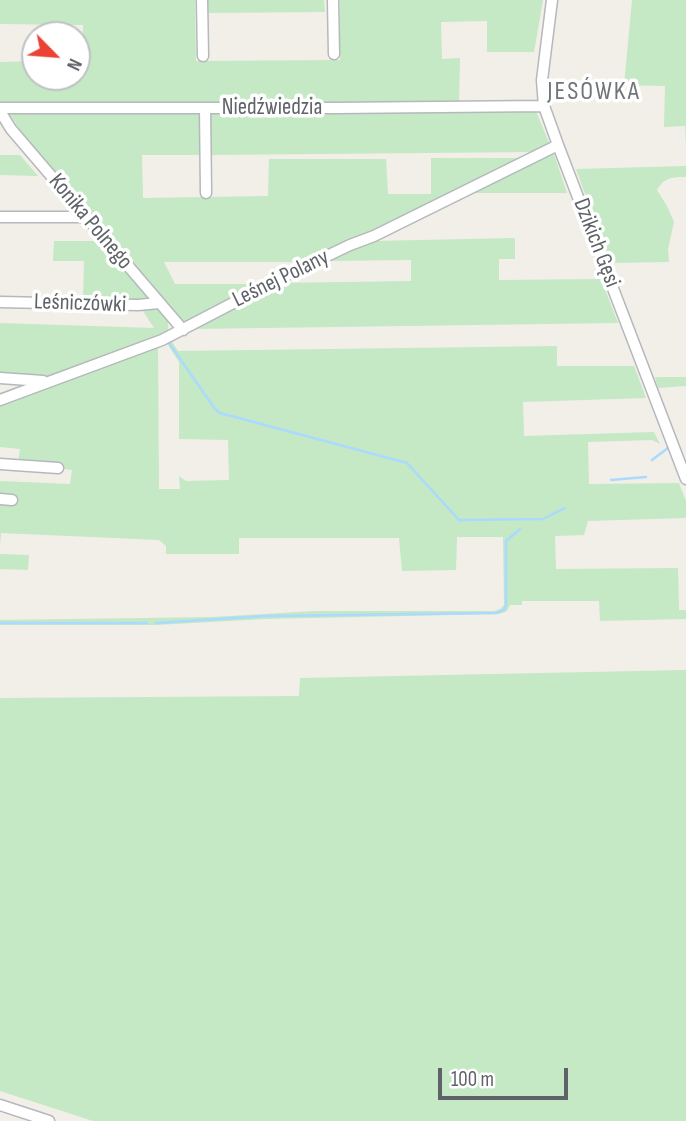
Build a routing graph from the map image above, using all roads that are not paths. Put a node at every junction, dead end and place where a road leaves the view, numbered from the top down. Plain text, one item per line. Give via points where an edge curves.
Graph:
1 (202, 0) edge
2 (333, 0) edge
3 (552, 0) edge
4 (334, 54) dead end
5 (203, 56) dead end
6 (544, 106) junction
7 (205, 108) junction
8 (0, 109) edge
9 (558, 145) junction
10 (206, 192) dead end
11 (0, 217) edge
12 (87, 217) junction
13 (0, 302) edge
14 (159, 303) junction
15 (183, 330) junction
16 (0, 378) edge
17 (47, 382) junction
18 (0, 400) edge
19 (0, 464) edge
20 (58, 468) dead end
21 (686, 479) edge
22 (0, 499) edge
23 (12, 500) dead end
24 (0, 1105) edge
25 (49, 1121) edge

1 - 5 street
2 - 4 street
3 - 6 street, Dzikich Gęsi via 542,80
6 - 7 street, Niedźwiedzia
6 - 9 street, Dzikich Gęsi
7 - 8 street, Niedźwiedzia
7 - 10 street
8 - 12 street, Konika Polnego
9 - 15 street, Leśnej Polany via 261,287
9 - 21 street, Dzikich Gęsi
11 - 12 street
12 - 14 street, Konika Polnego
13 - 14 street, Leśniczówki
14 - 15 street, Konika Polnego
15 - 17 street, Leśnej Polany
16 - 17 street
17 - 18 street, Leśnej Polany
19 - 20 street
22 - 23 street
24 - 25 street

